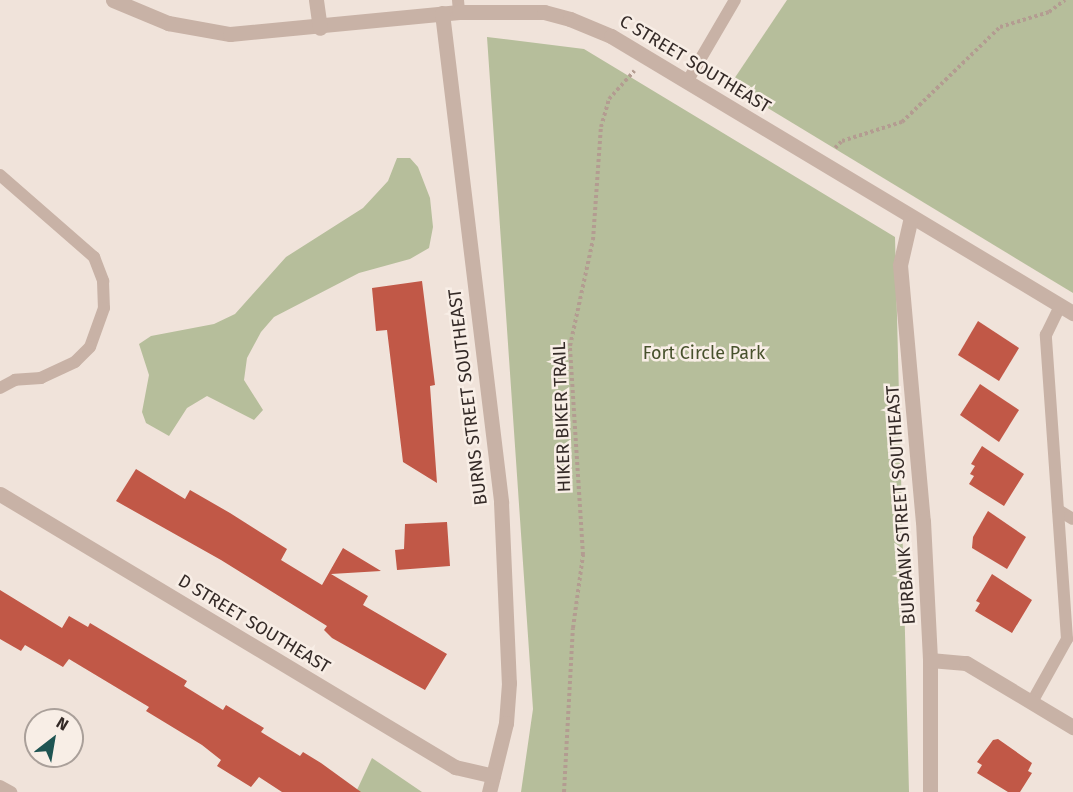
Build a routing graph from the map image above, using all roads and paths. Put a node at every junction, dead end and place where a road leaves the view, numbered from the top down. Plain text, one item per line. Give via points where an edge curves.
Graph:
1 (113, 0) edge
2 (316, 0) edge
3 (735, 0) edge
4 (1065, 0) edge
5 (458, 6) edge
6 (442, 13) junction
7 (320, 28) junction
8 (645, 56) junction
9 (687, 82) junction
10 (821, 162) junction
11 (0, 175) edge
12 (911, 216) junction
13 (1067, 310) edge
14 (0, 388) edge
15 (0, 494) edge
16 (1058, 510) junction
17 (1073, 519) edge
18 (930, 660) junction
19 (1032, 702) junction
20 (1073, 727) edge
21 (493, 776) junction
22 (0, 786) edge
23 (11, 792) edge
24 (489, 792) edge
25 (564, 792) edge
26 (930, 792) edge

1 - 7 street, C STREET SOUTHEAST via 168,24 199,31 245,34
2 - 7 street
3 - 9 lane
4 - 10 path via 1049,12 1000,27 902,122 842,141
5 - 6 street, C STREET SOUTHEAST
5 - 8 street, C STREET SOUTHEAST via 544,12 586,25
6 - 7 street, C STREET SOUTHEAST
6 - 21 street, BURNS STREET SOUTHEAST via 501,502 509,683 506,723
8 - 9 street, C STREET SOUTHEAST
8 - 25 path, HIKER BIKER TRAIL via 609,99 601,127 593,240 570,346 583,555 573,628
9 - 10 street, C STREET SOUTHEAST
10 - 12 street, C STREET SOUTHEAST
11 - 14 lane via 94,257 103,281 104,308 90,347 75,362 41,378 15,380
12 - 13 street, C STREET SOUTHEAST
12 - 18 street, BURBANK STREET SOUTHEAST via 900,265 923,521
13 - 16 lane via 1046,335
15 - 21 street, D STREET SOUTHEAST via 454,767
16 - 17 lane
16 - 19 lane via 1067,639
18 - 19 street via 966,663
18 - 26 street, BURBANK STREET SOUTHEAST
19 - 20 street
21 - 24 street, BURNS STREET SOUTHEAST
22 - 23 lane

